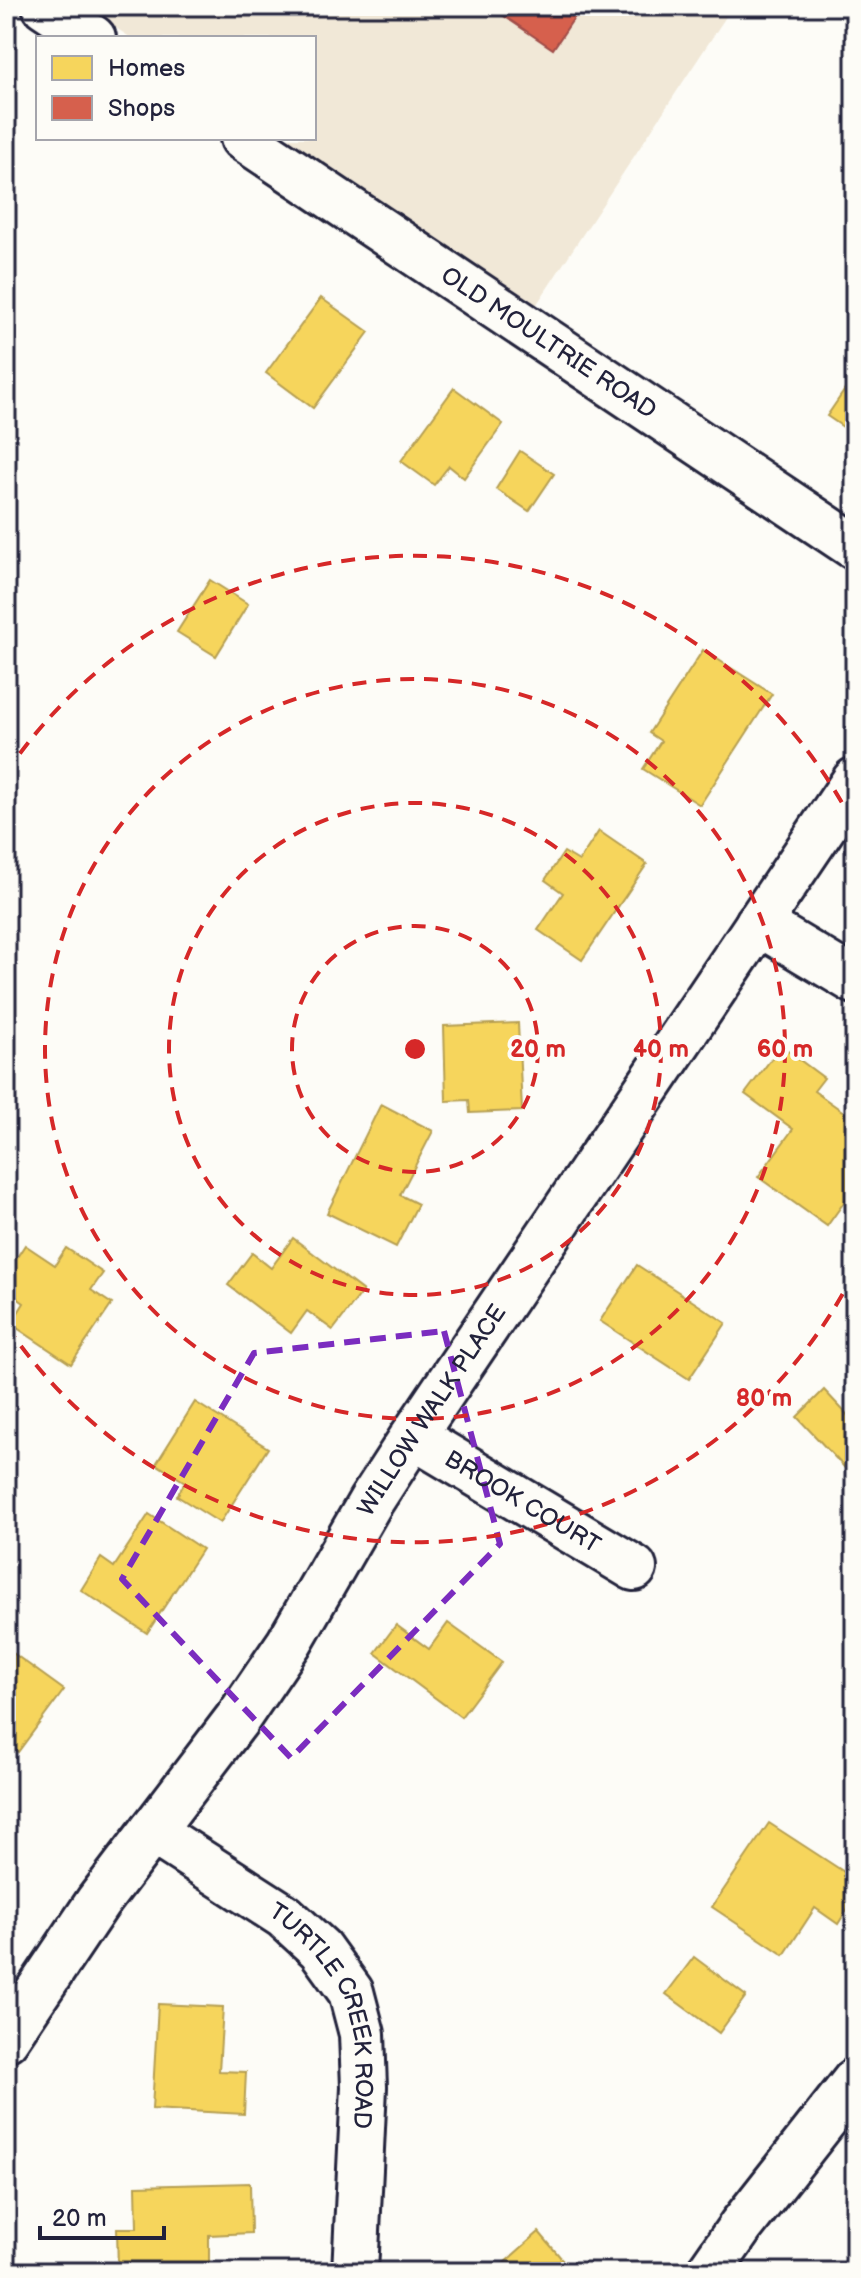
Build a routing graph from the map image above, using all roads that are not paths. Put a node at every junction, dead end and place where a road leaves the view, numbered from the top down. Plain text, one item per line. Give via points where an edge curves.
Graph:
1 (45, 6) edge
2 (90, 36) edge
3 (246, 140) edge
4 (855, 547) edge
5 (855, 780) edge
6 (758, 923) junction
7 (855, 981) edge
8 (413, 1436) junction
9 (634, 1568) dead end
10 (152, 1831) junction
11 (6, 2039) edge
12 (855, 2081) edge
13 (355, 2272) edge
14 (709, 2272) edge

1 - 2 street
3 - 4 street, OLD MOULTRIE ROAD
5 - 6 street, WILLOW WALK PLACE
6 - 7 street
6 - 8 street, WILLOW WALK PLACE
8 - 9 street, BROOK COURT
8 - 10 street, WILLOW WALK PLACE via 289,1643
10 - 11 street, WILLOW WALK PLACE
10 - 13 street, TURTLE CREEK ROAD via 284,1916 320,1949 351,1992 362,2034 364,2087
12 - 14 street

